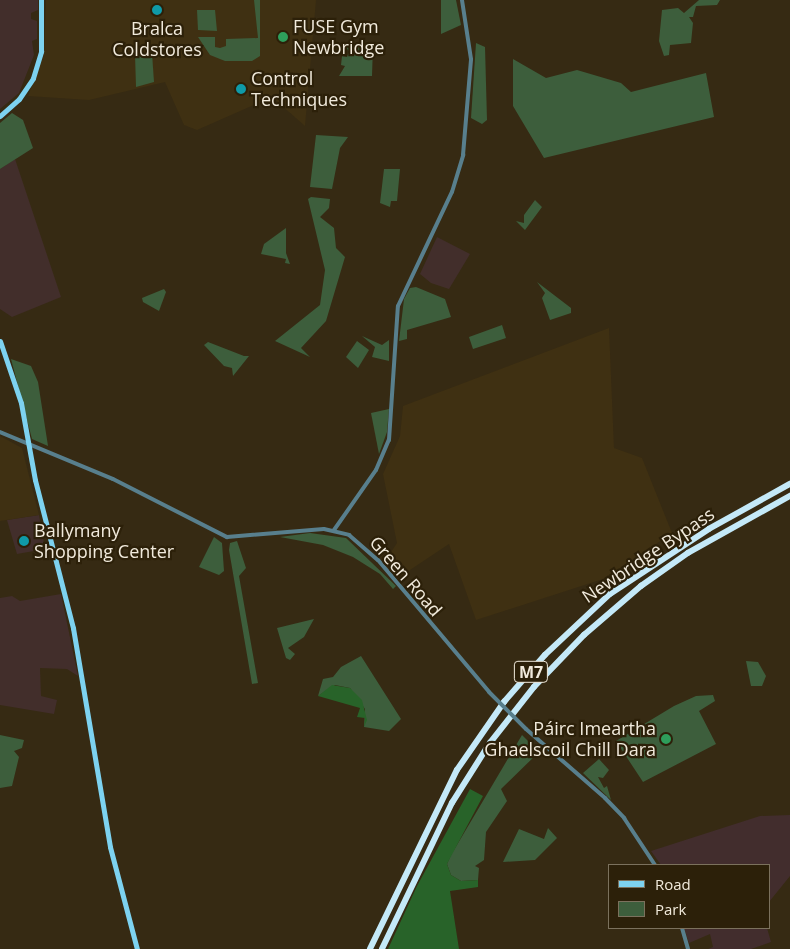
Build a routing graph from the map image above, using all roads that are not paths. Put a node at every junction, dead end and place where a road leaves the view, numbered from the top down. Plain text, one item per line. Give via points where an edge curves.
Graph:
1 (41, 0) edge
2 (462, 0) edge
3 (0, 116) edge
4 (0, 341) edge
5 (0, 432) edge
6 (28, 442) junction
7 (790, 484) edge
8 (790, 496) edge
9 (334, 530) junction
10 (654, 864) edge
11 (682, 929) edge
12 (137, 949) edge
13 (370, 949) edge
14 (382, 949) edge
15 (688, 949) edge

1 - 3 main road via 41,51 33,78 19,98
2 - 9 street via 471,59 463,155 452,192 398,306 389,440 376,470
4 - 6 main road via 21,404
5 - 6 street via 19,443
6 - 9 street via 113,479 227,537
6 - 12 main road via 73,628 110,847
7 - 13 highway, Newbridge Bypass / M7 via 709,529 610,594 545,656 504,702 457,770
8 - 14 highway, Newbridge Bypass / M7 via 688,553 641,586 584,635 540,680 490,743 452,803
9 - 10 street, Green Road, bridge via 349,535 378,560 489,692 605,798
11 - 15 street

